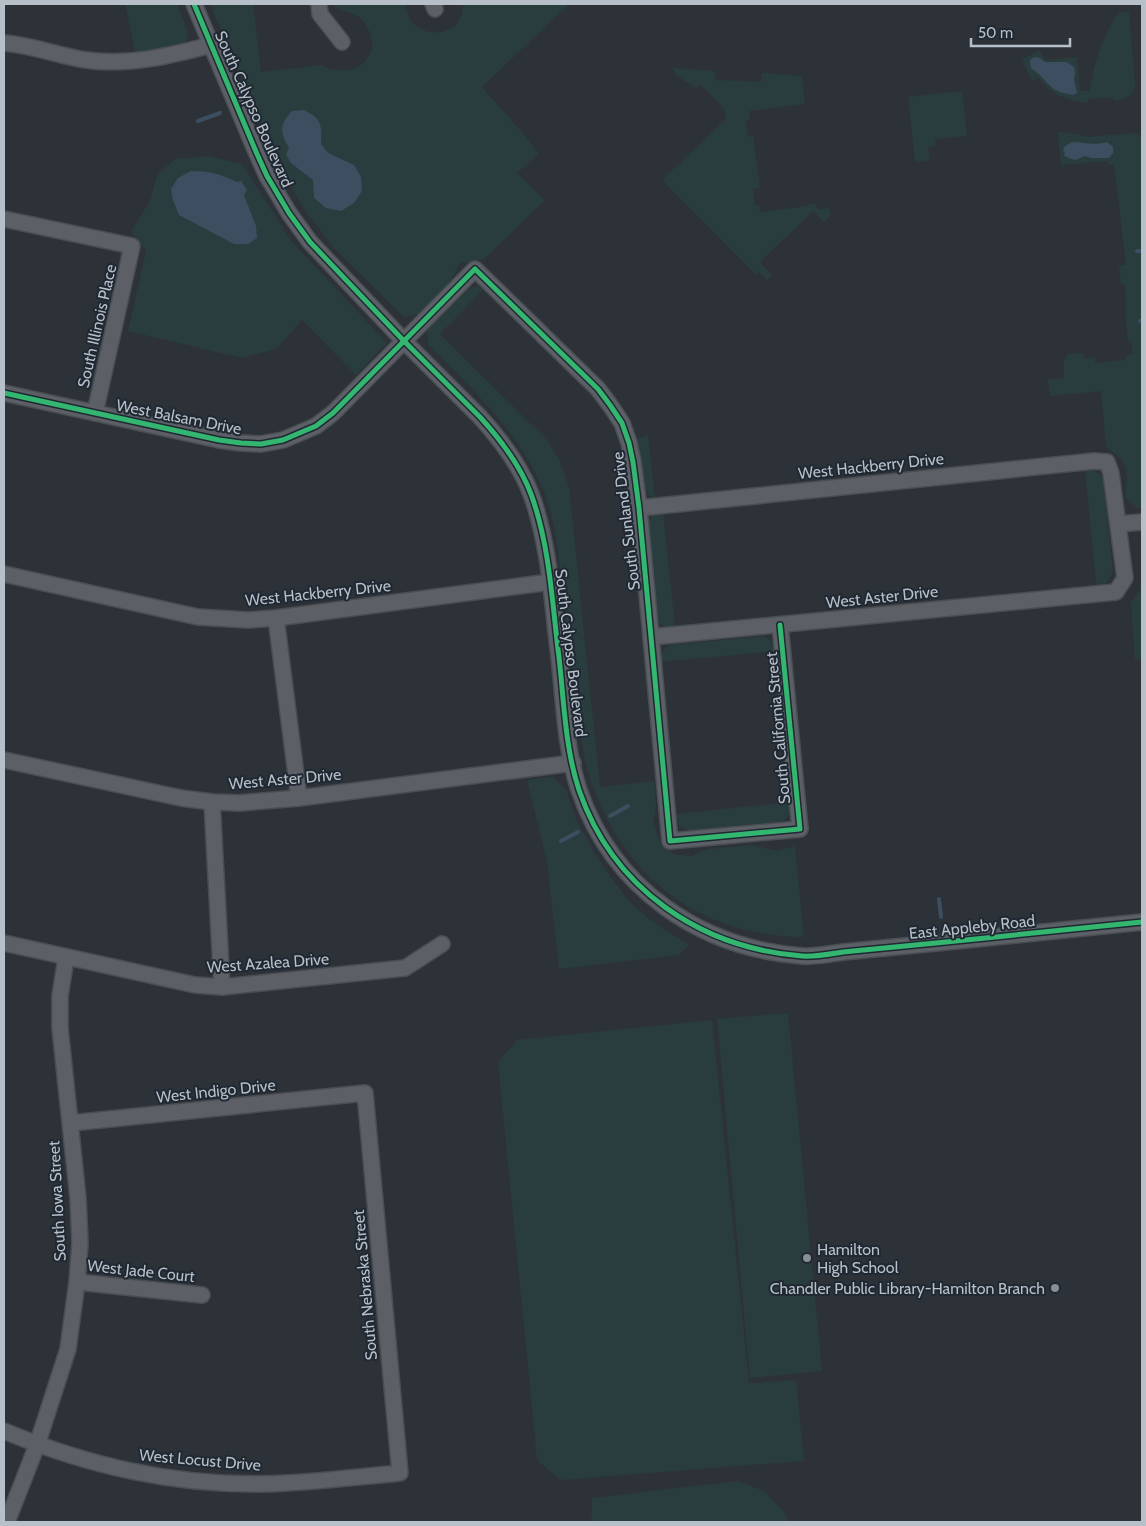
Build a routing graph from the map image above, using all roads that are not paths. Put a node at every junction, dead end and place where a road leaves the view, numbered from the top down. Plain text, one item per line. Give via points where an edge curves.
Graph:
1 (194, 4) edge
2 (319, 4) edge
3 (342, 42) dead end
4 (4, 43) edge
5 (210, 44) junction
6 (4, 219) edge
7 (404, 341) junction
8 (4, 394) edge
9 (95, 413) junction
10 (638, 508) junction
11 (1142, 522) edge
12 (1119, 524) junction
13 (4, 574) edge
14 (550, 582) junction
15 (276, 618) junction
16 (780, 625) junction
17 (651, 637) junction
18 (4, 760) edge
19 (572, 763) junction
20 (299, 798) junction
21 (212, 802) junction
22 (670, 841) joint
23 (1142, 922) edge
24 (4, 943) edge
25 (442, 944) dead end
26 (805, 956) joint
27 (66, 958) junction
28 (222, 987) junction
29 (365, 1093) joint
30 (70, 1123) junction
31 (77, 1282) junction
32 (202, 1295) dead end
33 (4, 1431) edge
34 (37, 1445) junction
35 (400, 1473) joint
36 (7, 1522) edge

1 - 5 street, South Calypso Boulevard
2 - 3 street via 320,14
4 - 5 street via 110,62 147,60
5 - 7 street, South Calypso Boulevard via 267,176 298,228
6 - 9 street, South Illinois Place via 132,246
7 - 9 street, West Balsam Drive via 333,413 316,426 283,440 261,444 219,440
7 - 10 street, South Sunland Drive via 475,269 598,389 610,405 622,423 629,443
7 - 14 street, South Calypso Boulevard via 480,416 503,444 530,493 544,541
8 - 9 street, West Balsam Drive
10 - 12 street, West Hackberry Drive via 1094,461 1107,462
10 - 17 street, South Sunland Drive
11 - 12 street
12 - 16 street, West Aster Drive via 1125,578 1116,592
13 - 15 street, West Hackberry Drive via 198,617
14 - 15 street, West Hackberry Drive
14 - 19 street, South Calypso Boulevard
15 - 20 street
16 - 17 street, West Aster Drive
16 - 22 street, South California Street via 800,830
17 - 22 street, South Sunland Drive
18 - 21 street, West Aster Drive
19 - 20 street, West Aster Drive
19 - 26 street, South Calypso Boulevard via 588,812 605,843 632,879 666,909 722,939
20 - 21 street, West Aster Drive
21 - 28 street
23 - 26 street, East Appleby Road
24 - 27 street, West Azalea Drive
25 - 28 street, West Azalea Drive via 405,968
27 - 28 street, West Azalea Drive via 195,985
27 - 30 street, South Iowa Street via 60,1028
29 - 30 street, West Indigo Drive
29 - 35 street, South Nebraska Street
30 - 31 street, South Iowa Street via 80,1243
31 - 32 street, West Jade Court
31 - 34 street, South Iowa Street via 68,1349
33 - 34 street, West Locust Drive
34 - 35 street, West Locust Drive via 122,1470 190,1480 264,1484
34 - 36 street, South Iowa Street

